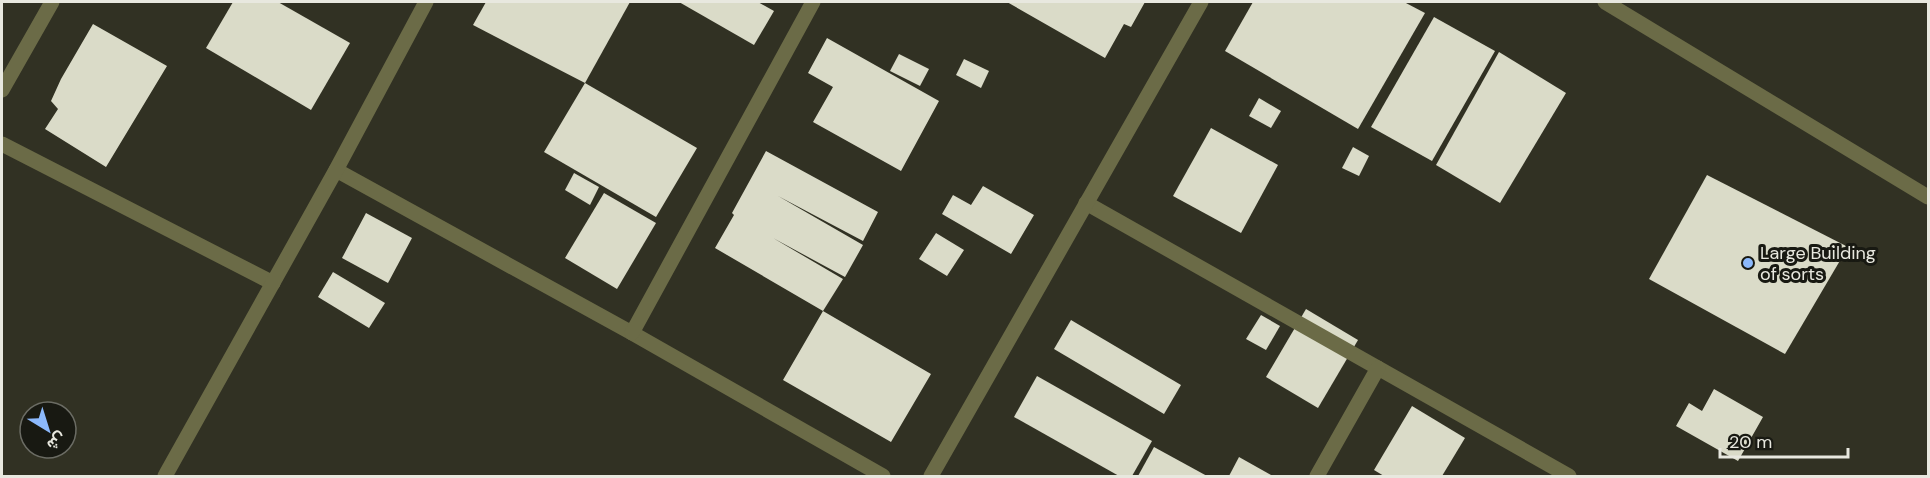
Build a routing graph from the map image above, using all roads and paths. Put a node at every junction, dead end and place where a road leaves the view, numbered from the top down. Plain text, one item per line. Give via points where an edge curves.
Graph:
1 (51, 2) edge
2 (426, 2) edge
3 (813, 2) edge
4 (1201, 2) edge
5 (1605, 2) edge
6 (2, 90) edge
7 (2, 144) edge
8 (336, 170) junction
9 (1929, 197) edge
10 (1086, 203) junction
11 (273, 283) junction
12 (632, 333) junction
13 (1377, 368) junction
14 (166, 476) edge
15 (883, 477) edge
16 (931, 477) edge
17 (1317, 477) edge
18 (1569, 477) edge

1 - 6 street
2 - 8 street
3 - 12 street
4 - 10 street
5 - 9 street
7 - 11 street
8 - 11 street
8 - 12 street
10 - 13 street
10 - 16 street
11 - 14 street
12 - 15 street
13 - 17 street
13 - 18 street

